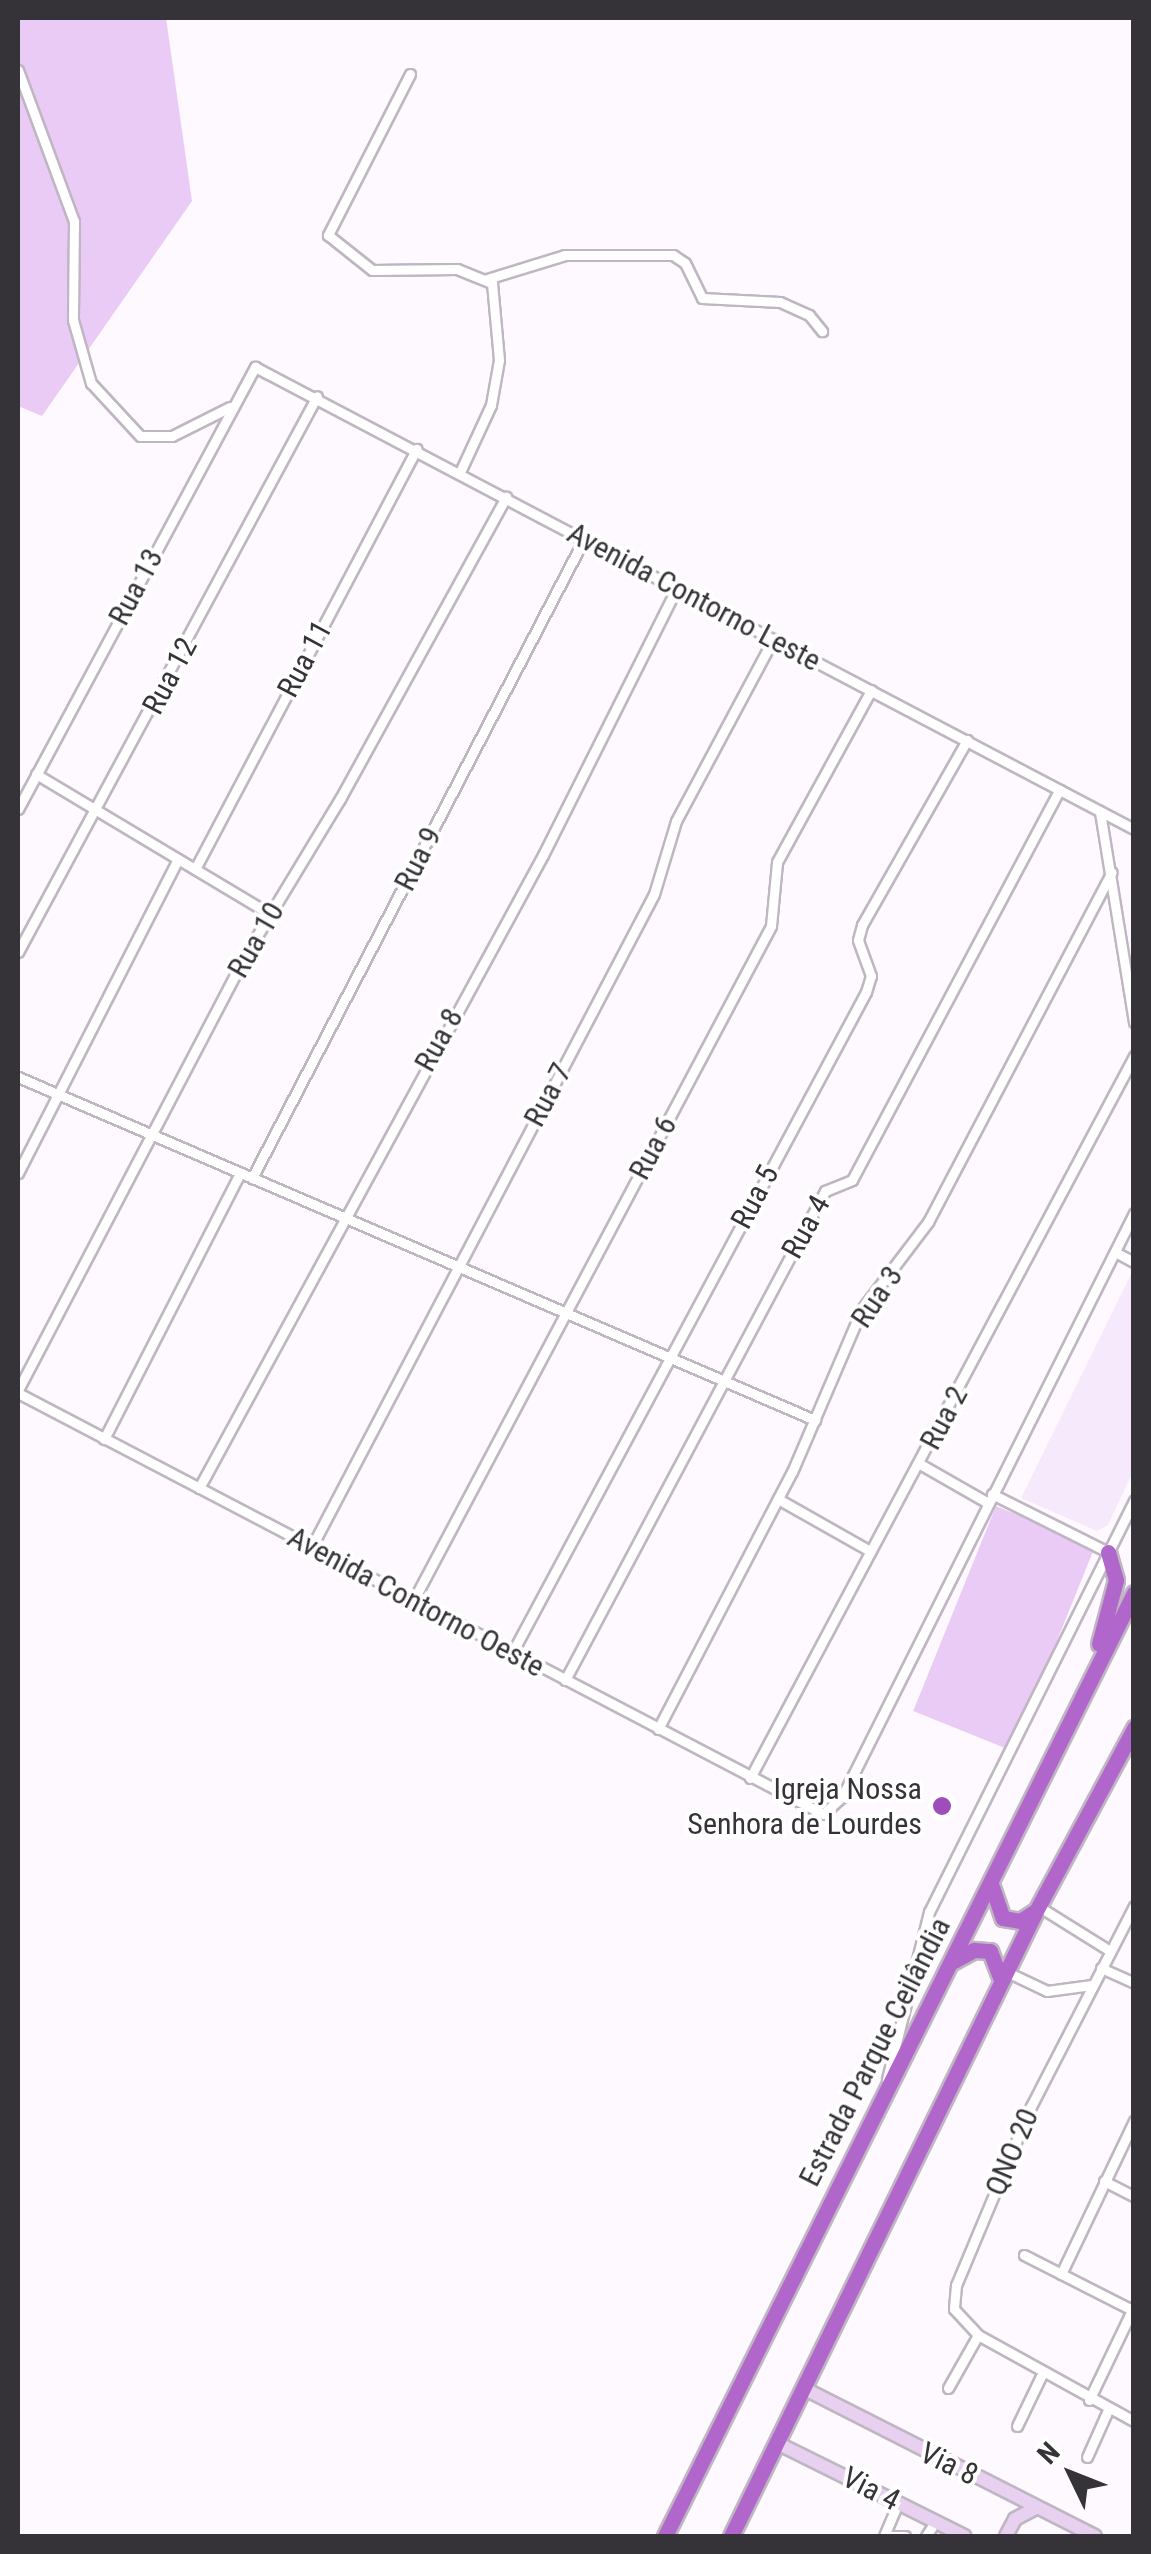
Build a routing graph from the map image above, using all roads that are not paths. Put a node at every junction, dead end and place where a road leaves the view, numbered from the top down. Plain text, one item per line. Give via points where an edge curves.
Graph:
1 (18, 70) edge
2 (410, 74) dead end
3 (487, 279) junction
4 (822, 331) dead end
5 (255, 366) joint
6 (317, 396) junction
7 (230, 408) junction
8 (416, 449) junction
9 (460, 472) junction
10 (506, 498) junction
11 (584, 539) junction
12 (676, 589) junction
13 (773, 639) junction
14 (871, 690) junction
15 (967, 740) junction
16 (36, 774) junction
17 (1059, 790) junction
18 (95, 807) junction
19 (18, 810) edge
20 (1100, 812) junction
21 (1134, 829) edge
22 (178, 859) junction
23 (195, 868) junction
24 (1112, 872) junction
25 (268, 913) junction
26 (18, 952) edge
27 (1134, 1022) edge
28 (1134, 1056) edge
29 (18, 1077) edge
30 (58, 1094) junction
31 (152, 1135) junction
32 (18, 1173) edge
33 (240, 1173) junction
34 (252, 1178) junction
35 (1134, 1213) edge
36 (342, 1217) junction
37 (1115, 1252) junction
38 (1134, 1262) edge
39 (457, 1268) junction
40 (564, 1314) junction
41 (669, 1357) junction
42 (724, 1380) junction
43 (18, 1391) edge
44 (815, 1420) junction
45 (104, 1438) junction
46 (920, 1464) junction
47 (198, 1488) junction
48 (990, 1498) junction
49 (778, 1499) junction
50 (1134, 1500) edge
51 (310, 1548) junction
52 (870, 1550) junction
53 (1108, 1552) junction
54 (1134, 1593) edge
55 (413, 1601) junction
56 (512, 1653) junction
57 (565, 1680) junction
58 (1086, 1688) junction
59 (1134, 1728) edge
60 (658, 1729) junction
61 (750, 1778) junction
62 (991, 1884) junction
63 (1134, 1906) edge
64 (1037, 1908) junction
65 (1110, 1951) junction
66 (954, 1961) junction
67 (1101, 1968) junction
68 (1004, 1978) junction
69 (1134, 1983) edge
70 (1092, 1985) junction
71 (885, 2089) junction
72 (1134, 2121) edge
73 (1104, 2181) junction
74 (1134, 2196) edge
75 (1024, 2255) dead end
76 (1061, 2274) junction
77 (1133, 2309) edge
78 (978, 2335) junction
79 (1042, 2374) junction
80 (948, 2388) dead end
81 (805, 2389) junction
82 (1090, 2400) junction
83 (1108, 2410) junction
84 (1134, 2422) edge
85 (1017, 2426) dead end
86 (779, 2444) junction
87 (1086, 2457) dead end
88 (898, 2503) junction
89 (1036, 2508) junction
90 (935, 2522) junction
91 (665, 2536) edge
92 (731, 2536) edge
93 (887, 2536) edge
94 (905, 2536) edge
95 (926, 2536) edge
96 (964, 2536) edge
97 (1006, 2536) edge
98 (1095, 2536) edge

1 - 7 street via 74,222 73,320 91,383 140,436 172,436
2 - 3 street via 328,235 372,270 457,269
3 - 4 street via 565,255 673,255 685,263 702,298 780,302 809,315
3 - 9 street via 498,297 499,360 491,405
5 - 6 street, Avenida Contorno Leste
5 - 7 street, Rua 13
6 - 8 street, Avenida Contorno Leste
6 - 18 street, Rua 12
7 - 16 street, Rua 13
8 - 9 street, Avenida Contorno Leste
8 - 23 street, Rua 11
9 - 10 street, Avenida Contorno Leste
10 - 11 street, Avenida Contorno Leste
10 - 25 street, Rua 10 via 340,799
11 - 12 street, Avenida Contorno Leste
11 - 34 street, Rua 9
12 - 13 street, Avenida Contorno Leste
12 - 36 street, Rua 8 via 543,855
13 - 14 street, Avenida Contorno Leste
13 - 39 street, Rua 7 via 676,821 654,894
14 - 15 street, Avenida Contorno Leste
14 - 40 street, Rua 6 via 777,862 770,926
15 - 17 street, Avenida Contorno Leste
15 - 41 street, Rua 5 via 862,925 858,940 871,976 866,992
16 - 18 street
16 - 19 street, Rua 13
17 - 20 street, Avenida Contorno Leste
17 - 42 street, Rua 4 via 852,1180 824,1192
18 - 22 street
18 - 26 street, Rua 12
20 - 21 street, Avenida Contorno Leste
20 - 24 street
22 - 23 street
22 - 30 street
23 - 25 street
24 - 27 street
24 - 44 street, Rua 3 via 928,1222 862,1309
25 - 31 street, Rua 10
28 - 46 street, Rua 2
29 - 30 street
30 - 31 street
30 - 32 street
31 - 33 street
31 - 43 street, Rua 10
33 - 34 street
33 - 45 street
34 - 36 street
35 - 37 street
36 - 39 street
36 - 47 street, Rua 8
37 - 38 street
37 - 48 street
39 - 40 street
39 - 51 street, Rua 7
40 - 41 street
40 - 55 street, Rua 6
41 - 42 street
41 - 56 street, Rua 5
42 - 44 street
42 - 57 street, Rua 4
43 - 45 street, Avenida Contorno Oeste
44 - 49 street, Rua 3
45 - 47 street, Avenida Contorno Oeste
46 - 48 street
46 - 52 street, Rua 2
47 - 51 street, Avenida Contorno Oeste
48 - 53 street
48 - 61 street, Avenida Contorno Oeste via 831,1810 814,1812
49 - 52 street
49 - 60 street, Rua 3
50 - 53 street
51 - 55 street, Avenida Contorno Oeste
52 - 61 street, Rua 2
53 - 58 highway via 1116,1580
53 - 71 street via 928,1912
54 - 58 highway, Estrada Parque Ceilândia
55 - 56 street, Avenida Contorno Oeste
56 - 57 street, Avenida Contorno Oeste
57 - 60 street, Avenida Contorno Oeste
58 - 62 highway, Estrada Parque Ceilândia
59 - 64 highway
60 - 61 street, Avenida Contorno Oeste
62 - 64 highway via 1003,1918 1020,1920
62 - 66 highway, Estrada Parque Ceilândia
63 - 65 street, QNO 20
64 - 65 street
64 - 68 highway
65 - 67 street, QNO 20
66 - 68 highway via 974,1950 990,1951
66 - 71 highway, Estrada Parque Ceilândia
67 - 69 street
67 - 70 street, QNO 20
68 - 70 street via 1047,1991
68 - 81 highway
70 - 78 street, QNO 20 via 1031,2106 956,2285 954,2310
71 - 91 highway, Estrada Parque Ceilândia
72 - 73 street
73 - 74 street
73 - 76 street
75 - 76 street
76 - 77 street
77 - 82 street
78 - 79 street, QNO 20
78 - 80 street
79 - 82 street, QNO 20
79 - 85 street
81 - 86 highway
81 - 89 main road, Via 8
82 - 83 street, QNO 20
83 - 84 street, QNO 20
83 - 87 street
86 - 88 main road, Via 4
86 - 92 highway
88 - 90 main road, Via 4
88 - 93 street
89 - 97 main road via 1015,2519
89 - 98 main road, Via 8
90 - 95 street
90 - 96 main road, Via 4
93 - 94 street

